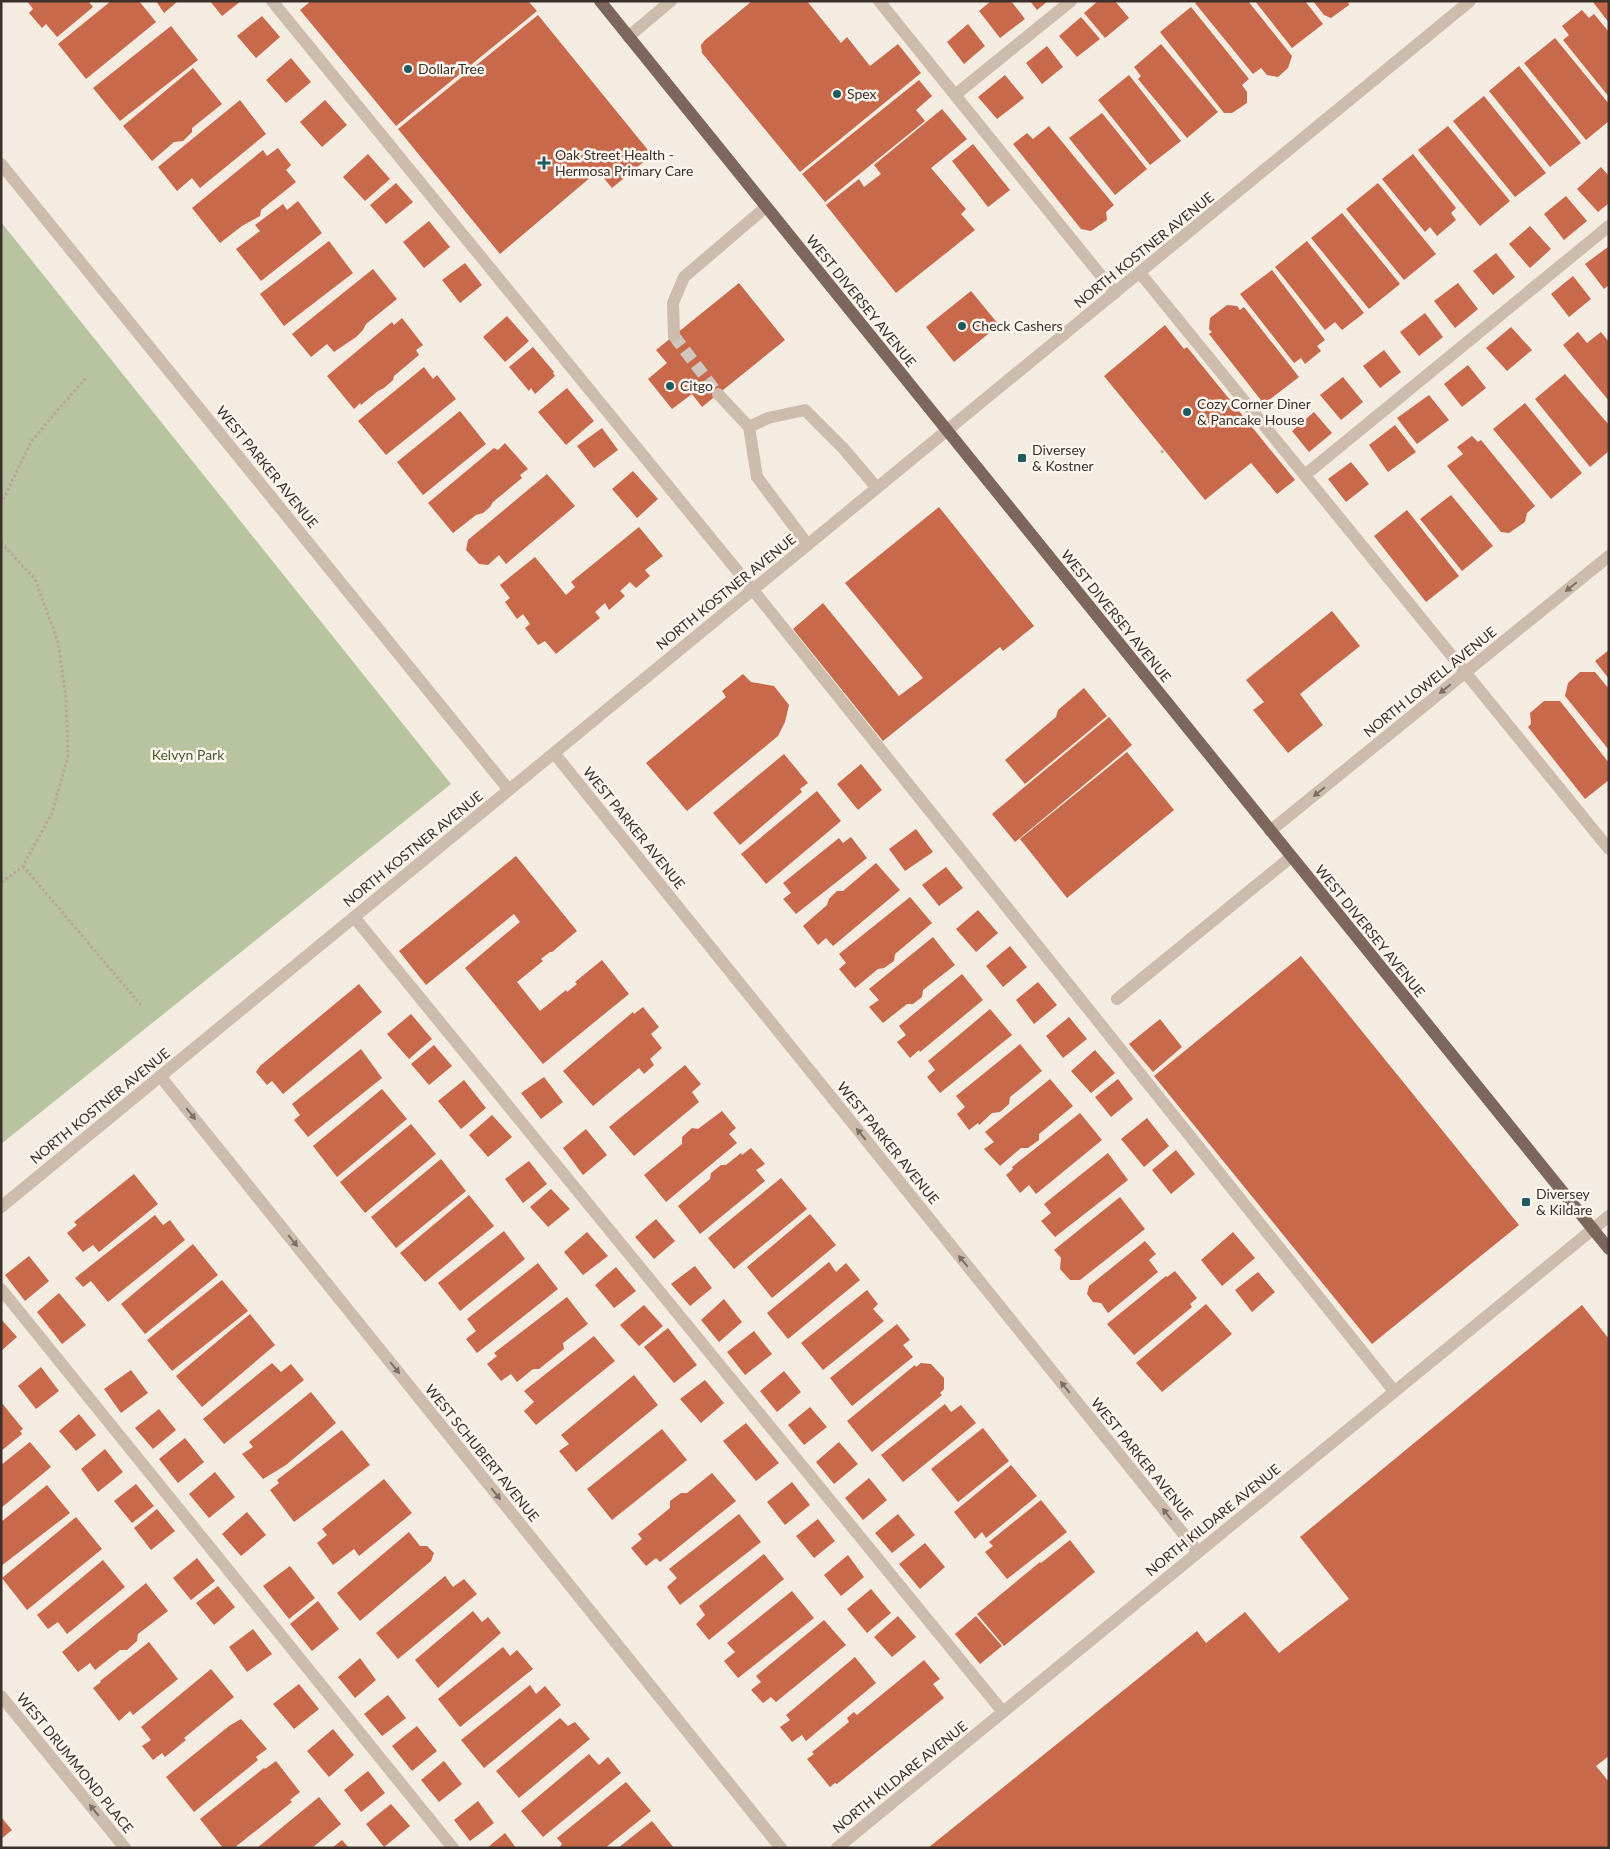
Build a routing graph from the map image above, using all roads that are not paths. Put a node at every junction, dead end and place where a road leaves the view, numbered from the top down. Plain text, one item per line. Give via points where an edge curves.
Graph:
1 (272, 1) edge
2 (600, 1) edge
3 (671, 1) edge
4 (879, 1) edge
5 (1071, 1) edge
6 (1470, 1) edge
7 (628, 37) junction
8 (955, 95) junction
9 (1, 164) edge
10 (766, 207) junction
11 (1609, 226) edge
12 (1140, 273) junction
13 (1115, 293) junction
14 (674, 336) tunnel mouth
15 (718, 394) tunnel mouth
16 (749, 427) junction
17 (946, 431) junction
18 (1305, 475) junction
19 (877, 488) junction
20 (808, 545) junction
21 (1609, 556) edge
22 (753, 590) junction
23 (1466, 673) junction
24 (554, 753) junction
25 (510, 790) junction
26 (1270, 831) junction
27 (1609, 849) edge
28 (1292, 857) junction
29 (354, 917) junction
30 (1117, 999) dead end
31 (160, 1076) junction
32 (1, 1207) edge
33 (1609, 1216) edge
34 (1593, 1229) junction
35 (1609, 1249) edge
36 (1, 1289) edge
37 (1394, 1391) junction
38 (1198, 1552) junction
39 (1, 1696) edge
40 (1003, 1712) junction
41 (125, 1848) edge
42 (453, 1848) edge
43 (781, 1848) edge
44 (837, 1848) edge

1 - 22 street
2 - 7 main road, WEST DIVERSEY AVENUE
3 - 7 street
4 - 8 street
5 - 8 street
6 - 12 street, NORTH KOSTNER AVENUE
7 - 10 main road, WEST DIVERSEY AVENUE
8 - 13 street
9 - 25 street, WEST PARKER AVENUE
10 - 14 street via 684,277 673,303
10 - 17 main road, WEST DIVERSEY AVENUE
11 - 18 street
12 - 13 street, NORTH KOSTNER AVENUE
12 - 18 street
13 - 17 street, NORTH KOSTNER AVENUE
15 - 16 street
16 - 19 street via 768,418 805,410
16 - 20 street via 757,477
17 - 19 street, NORTH KOSTNER AVENUE
17 - 26 main road, WEST DIVERSEY AVENUE
18 - 23 street
19 - 20 street, NORTH KOSTNER AVENUE
20 - 22 street, NORTH KOSTNER AVENUE
21 -> 23 street, NORTH LOWELL AVENUE
22 - 24 street, NORTH KOSTNER AVENUE
22 - 37 street
23 -> 26 street, NORTH LOWELL AVENUE
23 - 27 street
24 - 25 street, NORTH KOSTNER AVENUE
38 -> 24 street, WEST PARKER AVENUE
25 - 29 street, NORTH KOSTNER AVENUE
26 - 28 main road, WEST DIVERSEY AVENUE
28 - 30 street
28 - 34 main road, WEST DIVERSEY AVENUE
29 - 31 street, NORTH KOSTNER AVENUE
29 - 40 street
31 - 32 street, NORTH KOSTNER AVENUE
31 -> 43 street, WEST SCHUBERT AVENUE
33 - 34 street, NORTH KILDARE AVENUE
34 - 35 main road, WEST DIVERSEY AVENUE
34 - 37 street, NORTH KILDARE AVENUE
36 - 42 street
37 - 38 street, NORTH KILDARE AVENUE
38 - 40 street, NORTH KILDARE AVENUE
41 -> 39 street, WEST DRUMMOND PLACE
40 - 44 street, NORTH KILDARE AVENUE

